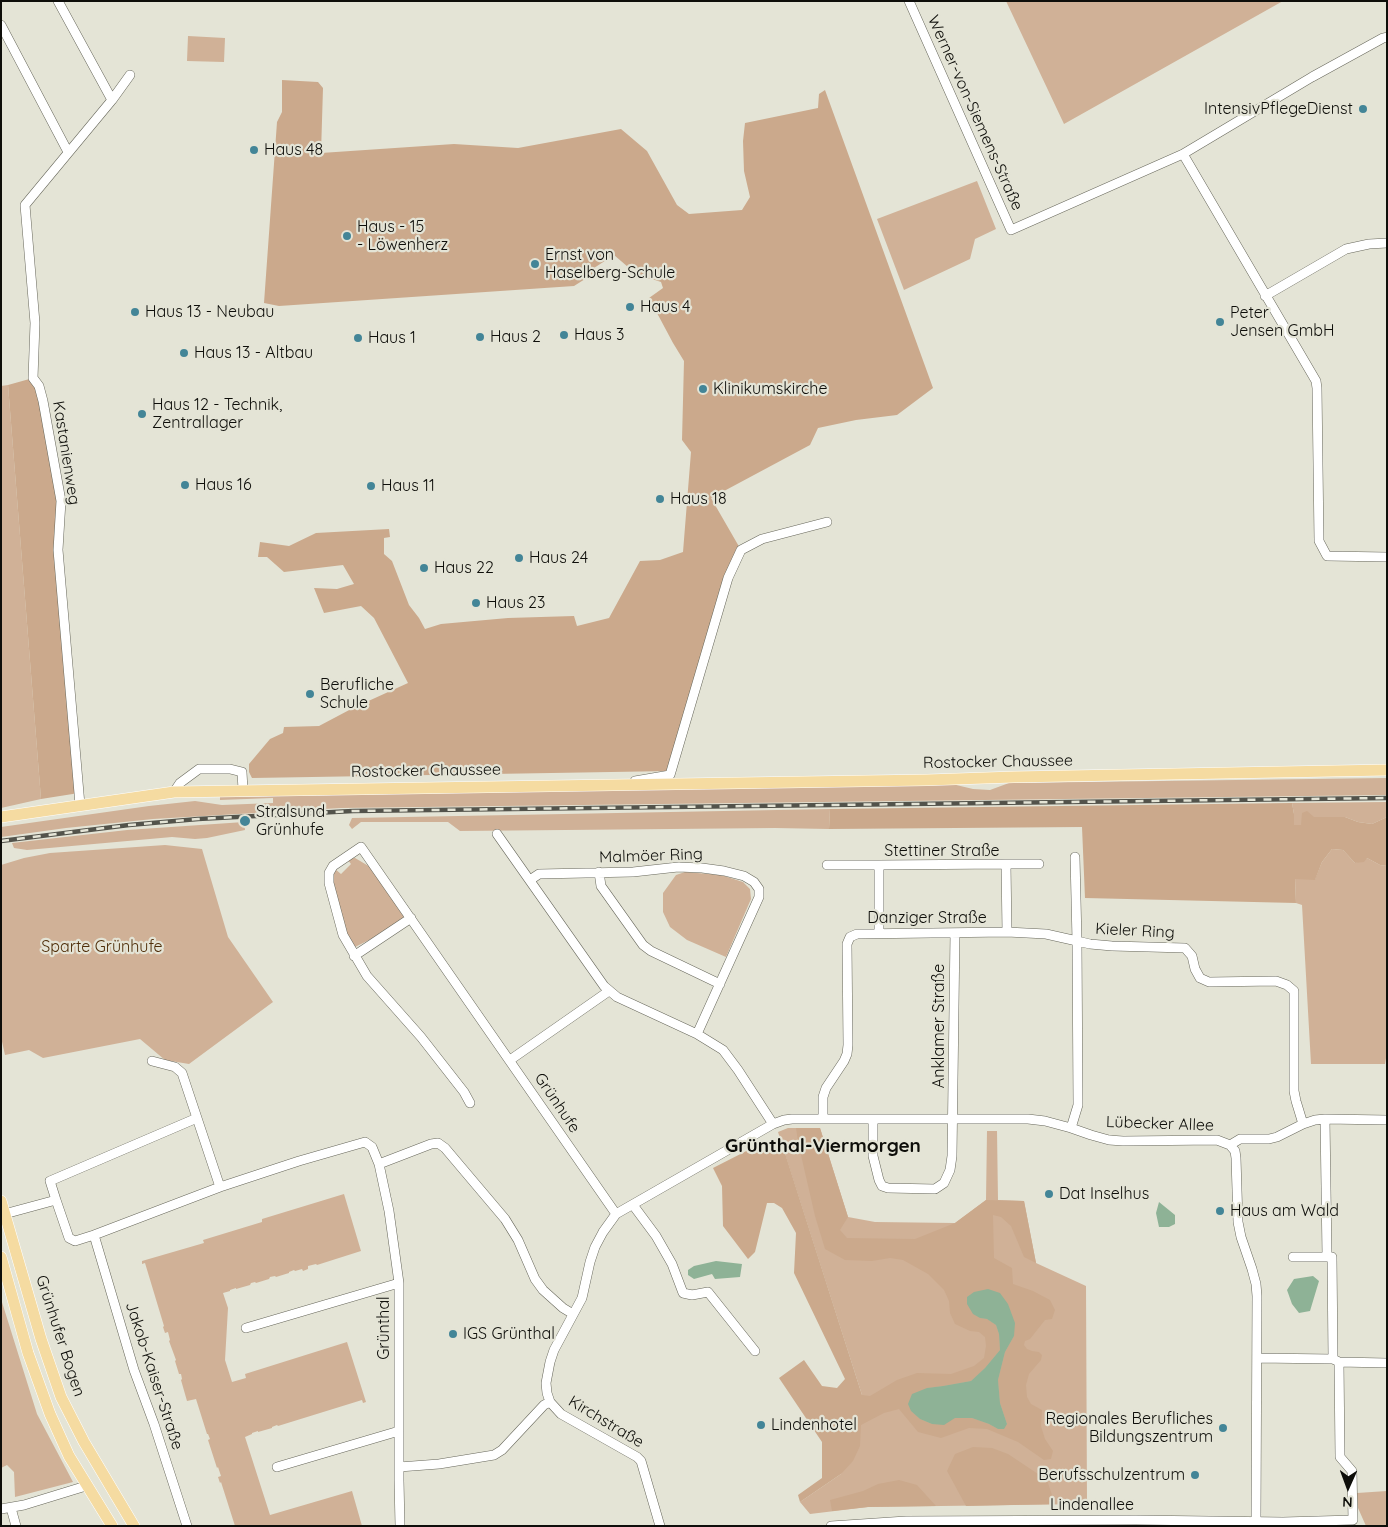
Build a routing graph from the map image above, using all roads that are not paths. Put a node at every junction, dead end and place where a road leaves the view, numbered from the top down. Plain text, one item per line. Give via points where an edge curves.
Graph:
1 (58, 1) edge
2 (909, 1) edge
3 (1, 25) edge
4 (1387, 37) edge
5 (130, 75) dead end
6 (112, 100) junction
7 (68, 152) junction
8 (1183, 154) junction
9 (1387, 243) edge
10 (1265, 296) junction
11 (827, 522) dead end
12 (1387, 557) edge
13 (1387, 770) edge
14 (610, 785) junction
15 (243, 790) junction
16 (174, 792) junction
17 (80, 805) junction
18 (1, 817) edge
19 (497, 834) dead end
20 (1075, 857) dead end
21 (1006, 864) junction
22 (1039, 864) dead end
23 (827, 865) dead end
24 (879, 865) junction
25 (599, 872) junction
26 (530, 880) junction
27 (410, 918) junction
28 (1008, 932) junction
29 (879, 933) junction
30 (954, 933) junction
31 (1077, 942) junction
32 (354, 956) junction
33 (720, 984) junction
34 (609, 991) junction
35 (697, 1034) junction
36 (510, 1060) junction
37 (152, 1062) dead end
38 (470, 1103) dead end
39 (197, 1118) junction
40 (953, 1118) junction
41 (822, 1119) junction
42 (873, 1119) junction
43 (1325, 1119) junction
44 (1387, 1120) edge
45 (773, 1124) junction
46 (1303, 1124) junction
47 (1072, 1128) junction
48 (1230, 1145) junction
49 (379, 1164) junction
50 (220, 1187) junction
51 (56, 1200) junction
52 (1, 1201) edge
53 (633, 1205) junction
54 (3, 1214) edge
55 (616, 1214) junction
56 (94, 1235) junction
57 (1327, 1256) junction
58 (1, 1257) edge
59 (1293, 1257) dead end
60 (399, 1284) junction
61 (573, 1314) junction
62 (246, 1328) dead end
63 (755, 1351) dead end
64 (1257, 1358) junction
65 (1336, 1361) junction
66 (1387, 1363) edge
67 (550, 1402) junction
68 (399, 1431) junction
69 (399, 1466) junction
70 (277, 1468) dead end
71 (86, 1486) junction
72 (6, 1508) edge
73 (1256, 1520) junction
74 (1287, 1524) edge
75 (16, 1526) edge
76 (112, 1526) edge
77 (134, 1526) edge
78 (187, 1526) edge
79 (400, 1526) edge
80 (660, 1526) edge
81 (831, 1526) edge

1 - 6 street
2 - 8 street, Werner-von-Siemens-Straße via 1011,230
3 - 7 street
4 - 8 street, Werner-von-Siemens-Straße via 1312,77
5 - 6 street, Kastanienweg
6 - 7 street, Kastanienweg
7 - 17 street, Kastanienweg via 25,205 35,323 33,378 43,401 61,501 58,550
8 - 10 street
9 - 10 street via 1346,249
10 - 12 street via 1316,381 1318,541 1327,556
11 - 14 street, Rostocker Chaussee via 762,539 741,550 728,578 670,775
13 - 14 main road, Rostocker Chaussee
14 - 15 main road, Rostocker Chaussee
15 - 16 main road, Rostocker Chaussee
15 - 16 street via 242,772 199,769 180,783
16 - 17 main road, Rostocker Chaussee
17 - 18 main road, Rostocker Chaussee
19 - 26 street
20 - 31 street
21 - 22 street
21 - 24 street, Stettiner Straße
21 - 28 street, Stettiner Straße
23 - 24 street
24 - 29 street, Stettiner Straße
25 - 26 street, Malmöer Ring via 539,874
25 - 33 street via 601,886 643,945
25 - 33 street, Malmöer Ring via 702,868 744,876 754,882 759,889 759,897
26 - 34 street
27 - 32 street
27 - 32 street, Grünhufe via 361,847 329,873 343,935
27 - 36 street, Grünhufe
28 - 30 street, Danziger Straße
28 - 31 street, Danziger Straße via 1046,934
29 - 30 street, Danziger Straße
29 - 41 street, Danziger Straße via 857,934 850,937 847,944 848,1045 844,1061 826,1088
30 - 40 street, Anklamer Straße
31 - 46 street, Kieler Ring via 1185,948 1192,956 1200,978 1209,982 1276,981 1288,985 1294,990 1294,1091
31 - 47 street, Kieler Ring via 1078,1105
32 - 38 street, Grünhufe via 367,976 446,1068
33 - 35 street, Malmöer Ring
34 - 35 street
34 - 36 street
35 - 45 street via 729,1057
36 - 55 street, Grünhufe
37 - 39 street via 175,1067 182,1073
39 - 50 street
39 - 51 street via 50,1181
40 - 42 street, Lübecker Allee
40 - 42 street, Anklamer Straße via 950,1170 944,1183 935,1189 882,1186 873,1156
40 - 47 street, Lübecker Allee via 1045,1120
41 - 42 street, Lübecker Allee
41 - 45 street, Lübecker Allee via 792,1119
43 - 44 street
43 - 46 street
43 - 57 street
45 - 53 street, Lübecker Allee
46 - 48 street via 1277,1137 1240,1140
47 - 48 street, Lübecker Allee via 1109,1140 1217,1140
48 - 64 street, Lübecker Allee via 1236,1158 1240,1230 1256,1284
49 - 50 street, Grünthal via 372,1146 365,1142
49 - 60 street, Grünthal
49 - 61 street via 431,1144 438,1143 445,1148 505,1219 543,1290
50 - 56 street
51 - 54 street
51 - 56 street via 69,1238 75,1241
52 - 54 main road, Grünhufer Bogen
53 - 55 street, Lübecker Allee
53 - 63 street via 672,1264 683,1293 708,1292
54 - 77 main road, Grünhufer Bogen via 61,1397
55 - 61 street via 595,1246 582,1298
56 - 78 street, Jakob-Kaiser-Straße via 134,1370
57 - 59 street
57 - 65 street via 1332,1257
58 - 71 main road, Grünhufer Bogen via 36,1378
60 - 62 street
60 - 68 street, Grünthal
61 - 67 street via 550,1362 546,1384
64 - 65 street
64 - 73 street, Lübecker Allee
65 - 66 street
65 - 74 street, Lindenallee via 1340,1457 1352,1471 1353,1520
67 - 69 street via 494,1455 440,1464
67 - 80 street, Kirchstraße via 561,1414 641,1461
68 - 69 street, Grünthal
68 - 70 street
69 - 79 street, Grünthal
71 - 72 street
71 - 76 main road, Grünhufer Bogen
72 - 75 street
73 - 74 street, Lindenallee
73 - 81 street, Lindenallee via 906,1521

